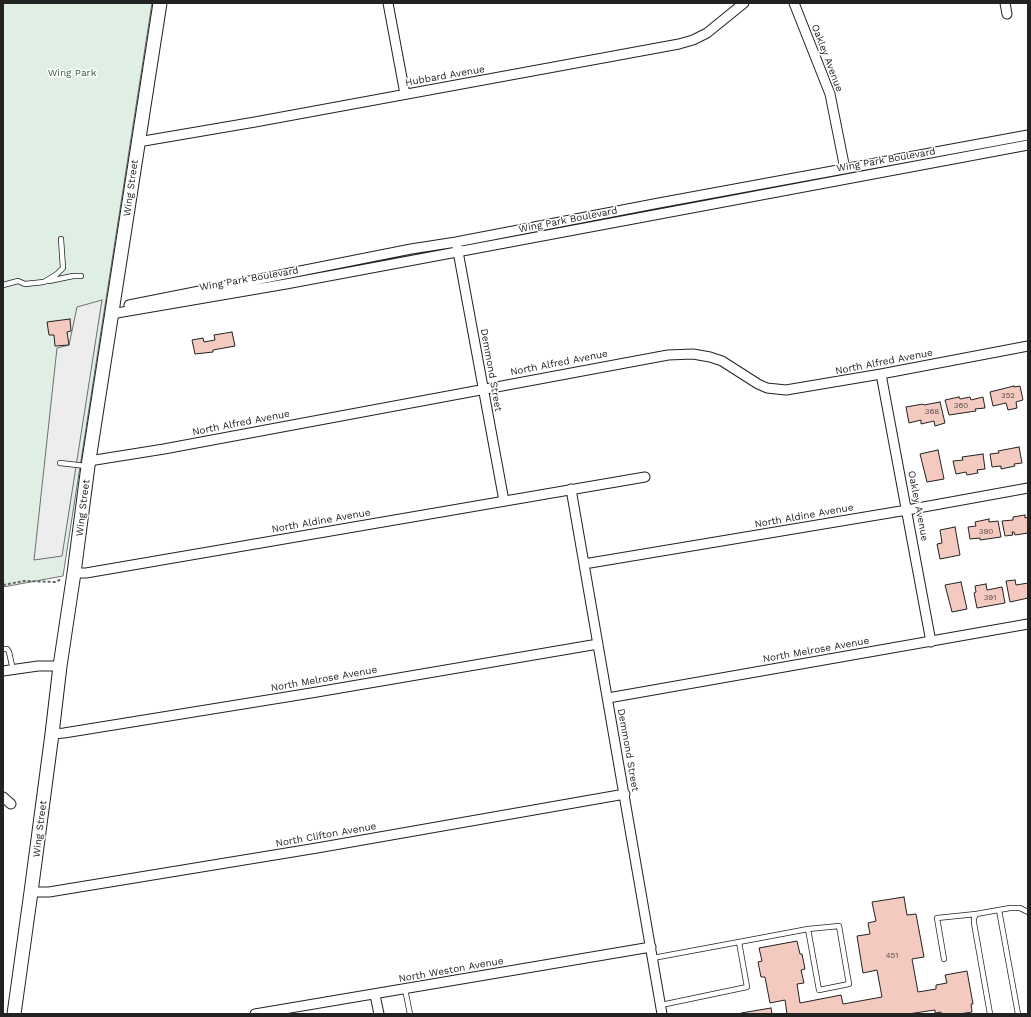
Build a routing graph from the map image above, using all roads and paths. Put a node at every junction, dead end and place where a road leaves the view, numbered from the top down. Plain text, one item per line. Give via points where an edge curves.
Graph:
1 (160, 3) edge
2 (388, 3) edge
3 (744, 3) edge
4 (794, 3) edge
5 (1005, 3) edge
6 (1007, 14) dead end
7 (405, 94) junction
8 (1028, 135) edge
9 (138, 142) junction
10 (1028, 145) edge
11 (845, 169) junction
12 (61, 238) dead end
13 (457, 247) junction
14 (62, 268) junction
15 (81, 276) dead end
16 (68, 277) junction
17 (44, 282) junction
18 (3, 285) edge
19 (112, 311) junction
20 (1028, 346) edge
21 (881, 374) junction
22 (484, 389) junction
23 (60, 463) dead end
24 (88, 464) junction
25 (645, 477) dead end
26 (1028, 488) edge
27 (571, 490) junction
28 (504, 501) junction
29 (907, 510) junction
30 (584, 564) junction
31 (74, 573) junction
32 (3, 585) edge
33 (1028, 624) edge
34 (931, 642) junction
35 (598, 644) junction
36 (3, 649) edge
37 (60, 666) junction
38 (13, 670) junction
39 (3, 671) edge
40 (608, 698) junction
41 (52, 734) junction
42 (625, 794) junction
43 (3, 797) edge
44 (11, 804) dead end
45 (31, 892) junction
46 (999, 910) junction
47 (1028, 912) edge
48 (976, 914) junction
49 (808, 929) junction
50 (739, 942) junction
51 (651, 947) junction
52 (653, 958) junction
53 (944, 959) dead end
54 (405, 989) junction
55 (375, 995) junction
56 (662, 1010) edge
57 (278, 1012) edge
58 (14, 1014) edge
59 (255, 1014) edge
60 (378, 1014) edge
61 (410, 1014) edge
62 (990, 1014) edge
63 (1018, 1014) edge

1 - 9 street, Wing Street
2 - 7 street
3 - 7 street, Hubbard Avenue via 707,33 679,44
4 - 11 street, Oakley Avenue via 830,94
5 - 6 street
7 - 9 street, Hubbard Avenue
8 - 11 street, Wing Park Boulevard
9 - 19 street, Wing Street
10 - 13 street, Wing Park Boulevard
11 - 13 street, Wing Park Boulevard via 659,203
12 - 14 lane
13 - 19 street, Wing Park Boulevard via 411,249
13 - 22 street, Demmond Street
14 - 16 lane
14 - 17 lane
15 - 16 lane
16 - 17 lane
17 - 18 lane via 25,284 18,280
19 - 24 street, Wing Street
20 - 21 street, North Alfred Avenue
21 - 22 street, North Alfred Avenue via 775,390 758,384 722,361 680,353
21 - 29 street, Oakley Avenue
22 - 24 street, North Alfred Avenue
22 - 28 street, Demmond Street
23 - 24 lane
24 - 31 street, Wing Street
25 - 27 street, North Aldine Avenue
26 - 29 street, North Aldine Avenue
27 - 28 street, North Aldine Avenue
27 - 30 street, Demmond Street
28 - 31 street, North Aldine Avenue
29 - 30 street, North Aldine Avenue
29 - 34 street, Oakley Avenue
30 - 35 street, Demmond Street
31 - 32 path via 59,582 24,581
31 - 37 street, Wing Street
33 - 34 street, North Melrose Avenue
34 - 40 street, North Melrose Avenue
35 - 40 street, Demmond Street
35 - 41 street, North Melrose Avenue
36 - 38 lane via 9,652
37 - 38 street
37 - 41 street, Wing Street
38 - 39 street
40 - 42 street, Demmond Street
41 - 45 street, Wing Street
42 - 45 street, North Clifton Avenue via 49,892
42 - 51 street, Demmond Street
43 - 44 street
45 - 58 street, Wing Street
46 - 47 lane via 1020,908
46 - 48 lane
46 - 63 lane
48 - 53 lane via 938,918
48 - 62 lane via 974,923
49 - 49 lane via 839,926 849,984 819,990
49 - 50 lane
50 - 52 lane
50 - 56 lane via 747,987
51 - 52 street, Demmond Street
51 - 54 street, North Weston Avenue
52 - 56 street, Demmond Street
54 - 55 street, North Weston Avenue
54 - 61 lane
55 - 57 street, North Weston Avenue
55 - 60 street
57 - 59 street, North Weston Avenue

